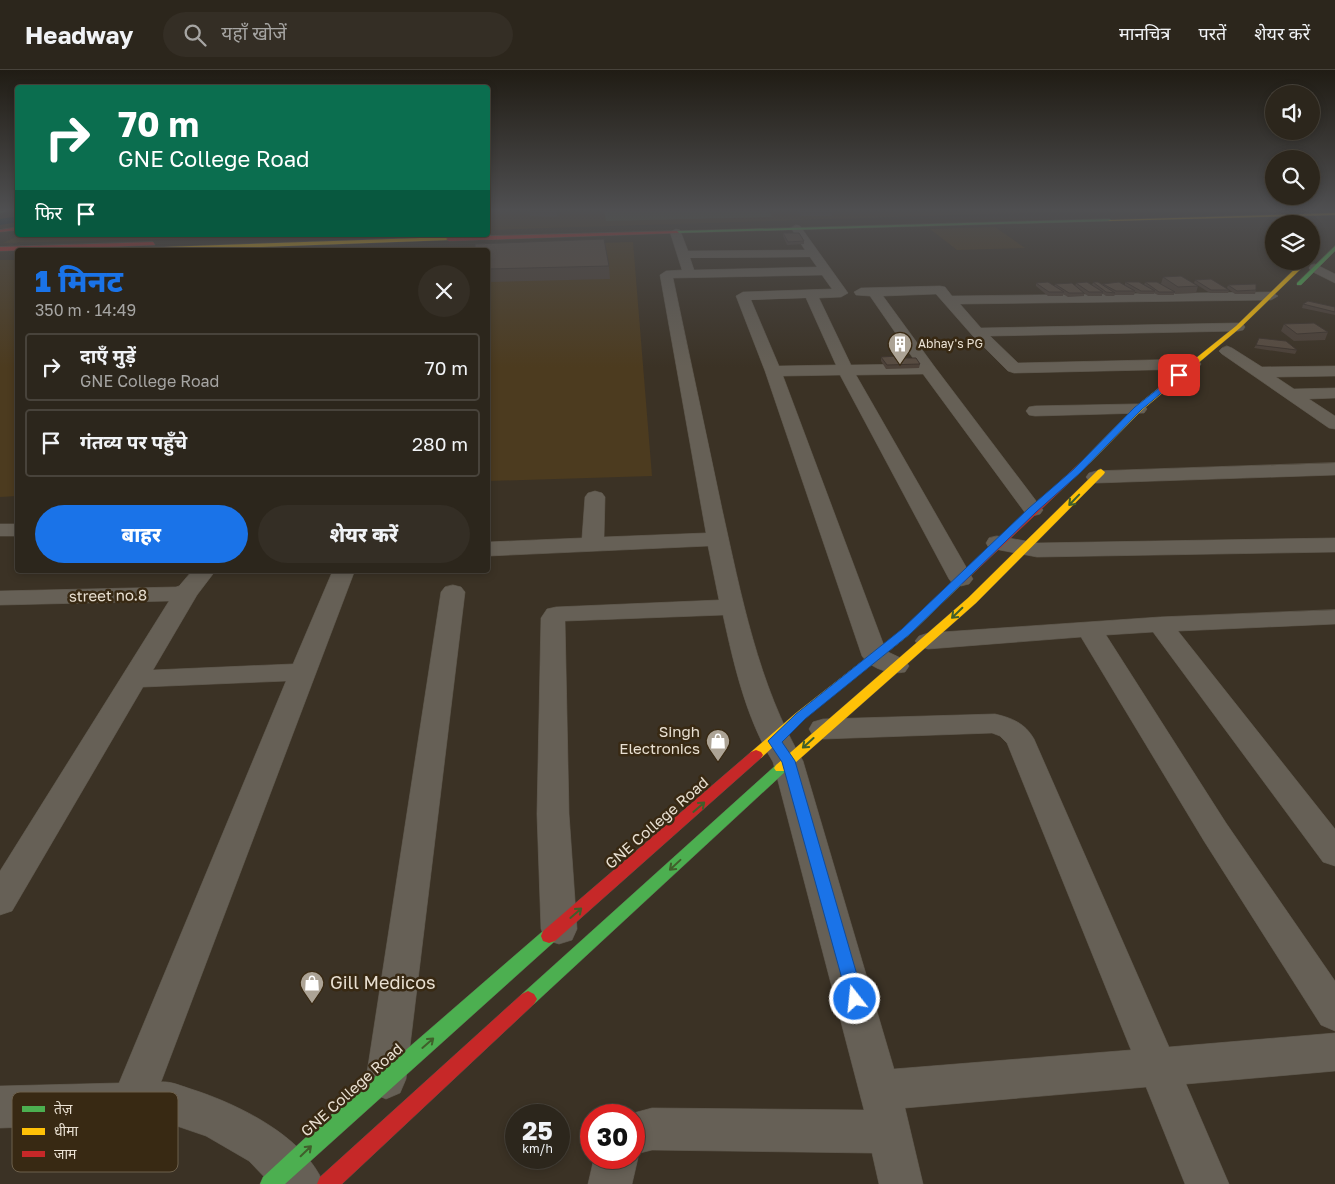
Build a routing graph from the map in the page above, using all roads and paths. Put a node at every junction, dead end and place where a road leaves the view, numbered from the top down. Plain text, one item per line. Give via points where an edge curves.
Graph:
1 (685, 263) edge
2 (820, 263) edge
3 (1320, 268) edge
4 (1302, 270) edge
5 (1306, 270) edge
6 (826, 272) junction
7 (688, 274) junction
8 (1335, 279) edge
9 (874, 292) junction
10 (841, 293) junction
11 (810, 294) junction
12 (1271, 296) junction
13 (1288, 296) dead end
14 (949, 300) junction
15 (977, 332) junction
16 (1239, 334) junction
17 (1224, 354) joint
18 (1193, 364) junction
19 (928, 369) junction
20 (846, 370) junction
21 (773, 371) junction
22 (1335, 371) edge
23 (1256, 372) junction
24 (1291, 394) junction
25 (1335, 394) edge
26 (1138, 408) junction
27 (1035, 411) dead end
28 (1335, 424) edge
29 (1335, 469) edge
30 (1103, 470) joint
31 (595, 497) dead end
32 (1033, 510) junction
33 (0, 530) edge
34 (15, 530) edge
35 (718, 539) junction
36 (997, 544) junction
37 (593, 545) junction
38 (1335, 545) edge
39 (490, 549) edge
40 (1024, 549) junction
41 (203, 573) edge
42 (343, 573) edge
43 (961, 579) junction
44 (187, 592) junction
45 (453, 592) dead end
46 (0, 598) edge
47 (731, 607) junction
48 (1335, 617) edge
49 (1160, 624) junction
50 (1089, 629) junction
51 (928, 641) junction
52 (875, 656) junction
53 (897, 666) junction
54 (304, 672) junction
55 (134, 679) junction
56 (823, 729) junction
57 (781, 751) junction
58 (1335, 853) edge
59 (0, 901) edge
60 (559, 929) junction
61 (1335, 1013) edge
62 (1335, 1052) edge
63 (1158, 1067) junction
64 (386, 1079) junction
65 (880, 1090) junction
66 (136, 1092) edge
67 (178, 1106) edge
68 (645, 1131) edge
69 (890, 1132) junction
70 (613, 1169) edge
71 (286, 1179) edge
72 (327, 1184) edge
73 (610, 1184) edge
74 (901, 1184) edge
75 (1207, 1184) edge

1 - 7 street
2 - 6 street
3 - 8 street
4 - 12 main road, GNE College Road
5 - 13 main road, GNE College Road
6 - 7 street
6 - 10 street
7 - 35 street via 666,275
9 - 10 street
9 - 14 street via 938,290
9 - 19 street
10 - 11 street
11 - 20 street
11 - 21 street via 742,296
12 - 14 street
12 - 16 main road, GNE College Road
14 - 15 street
15 - 16 street
15 - 18 street via 1014,368
16 - 17 main road, GNE College Road
16 - 18 main road, GNE College Road
17 - 23 street
18 - 26 main road, GNE College Road
19 - 20 street
19 - 32 street
20 - 21 street
20 - 43 street
21 - 52 street
22 - 23 street
23 - 24 street
24 - 25 street
24 - 28 street
26 - 27 street
26 - 32 main road, GNE College Road via 1077,471
29 - 30 street
30 -> 40 main road, GNE College Road
31 - 37 street
32 - 36 main road, GNE College Road
33 - 34 street
35 - 37 street
35 - 47 street
36 - 40 street
36 - 43 main road, GNE College Road
37 - 39 street
38 - 40 street
40 -> 51 main road, GNE College Road
41 - 44 street
42 - 54 street
43 - 52 main road, GNE College Road via 906,632
44 - 46 street, street no.8
44 - 55 street
45 - 64 street
47 - 57 street via 764,716
47 - 60 street via 556,614 553,618 553,814
48 - 49 street
49 - 50 street
49 - 58 street
50 - 51 street
50 - 61 street via 1215,832
51 - 53 main road, GNE College Road
52 - 53 street
52 - 57 main road, GNE College Road via 800,716
53 - 56 main road, GNE College Road
54 - 55 street
54 - 66 street
55 - 59 street
56 -> 57 main road, GNE College Road
56 - 63 street via 995,724 1010,729 1020,739
60 -> 57 main road, GNE College Road
57 - 65 street
57 -> 72 main road, GNE College Road
64 -> 60 main road, GNE College Road
62 - 63 street
63 - 65 street
63 - 75 street
71 -> 64 main road, GNE College Road
65 - 69 street
67 - 71 street via 216,1118 264,1146
68 - 69 street
69 - 74 street
70 - 73 street

